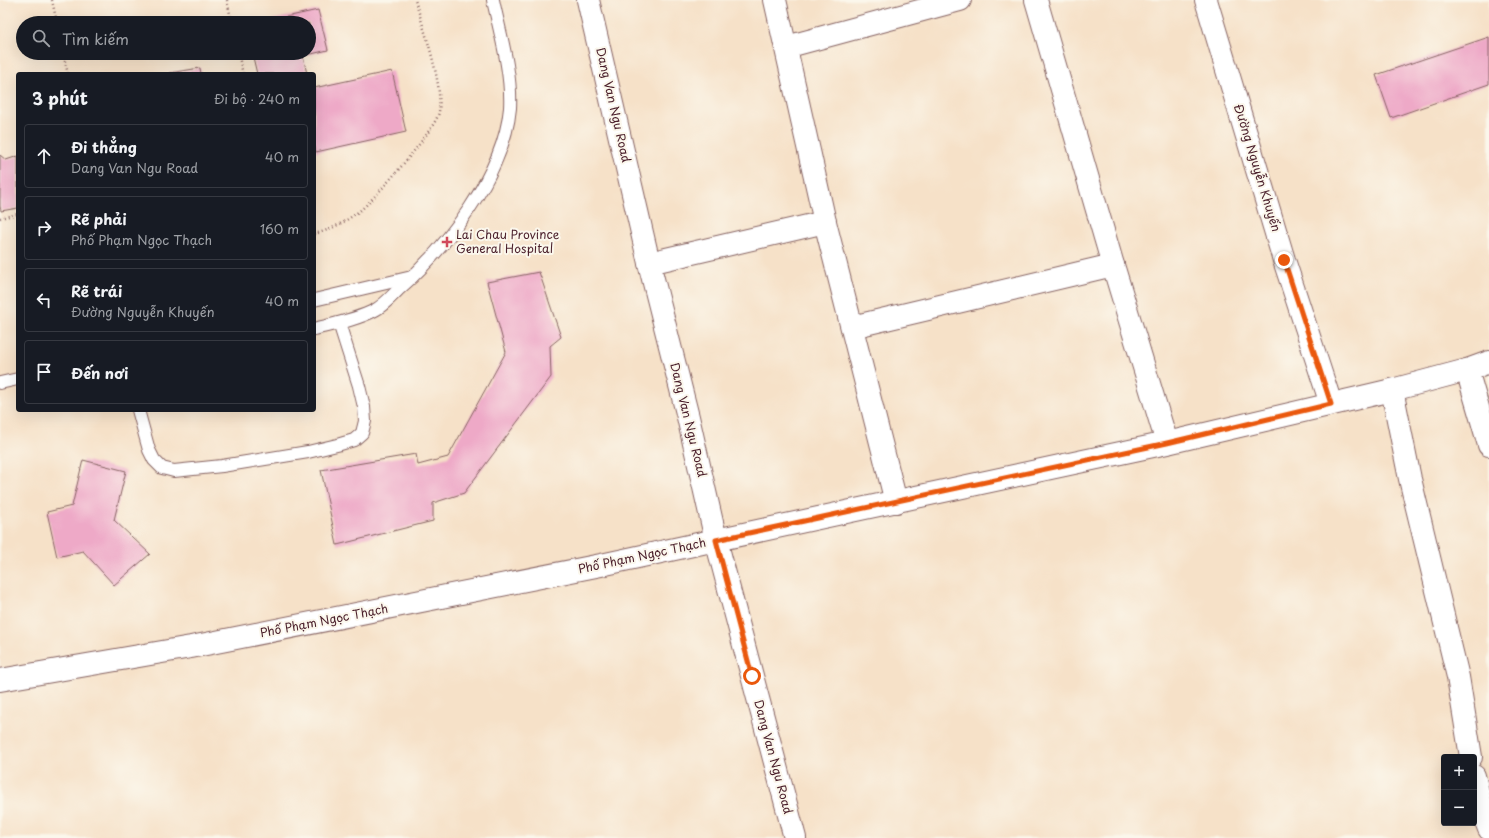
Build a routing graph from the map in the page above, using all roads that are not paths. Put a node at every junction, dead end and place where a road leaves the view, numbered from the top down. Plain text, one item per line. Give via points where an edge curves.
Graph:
1 (493, 0) edge
2 (588, 0) edge
3 (775, 0) edge
4 (960, 0) edge
5 (1036, 0) edge
6 (1206, 0) edge
7 (786, 47) junction
8 (825, 222) junction
9 (649, 263) junction
10 (1113, 265) junction
11 (414, 276) junction
12 (316, 299) edge
13 (339, 323) junction
14 (852, 327) junction
15 (316, 329) edge
16 (1489, 362) edge
17 (1467, 370) junction
18 (16, 379) edge
19 (0, 383) edge
20 (1392, 390) junction
21 (1331, 404) junction
22 (139, 412) edge
23 (1167, 443) junction
24 (1489, 445) edge
25 (896, 502) junction
26 (716, 540) junction
27 (0, 680) edge
28 (1471, 754) edge
29 (1477, 788) edge
30 (1489, 829) edge
31 (795, 838) edge

1 - 11 lane via 509,83 510,107 506,132 499,153 468,210
2 - 9 street, Dang Van Ngu Road
3 - 7 street
4 - 7 street
5 - 10 street
6 - 21 street, Đường Nguyễn Khuyến via 1284,260
7 - 8 street
8 - 9 street
8 - 14 street
9 - 26 street, Dang Van Ngu Road
10 - 14 street
10 - 23 street
11 - 12 lane
11 - 13 lane via 376,310
13 - 15 lane
13 - 22 lane via 364,407 365,421 362,433 354,440 300,453 174,471 162,468 154,460
14 - 25 street
16 - 17 street, Phố Phạm Ngọc Thạch
17 - 20 street, Phố Phạm Ngọc Thạch
17 - 24 street
18 - 19 lane
20 - 21 street, Phố Phạm Ngọc Thạch
20 - 28 street via 1410,479 1458,677
21 - 23 street, Phố Phạm Ngọc Thạch
23 - 25 street, Phố Phạm Ngọc Thạch
25 - 26 street, Phố Phạm Ngọc Thạch
26 - 27 street, Phố Phạm Ngọc Thạch via 191,647
26 - 31 street, Dang Van Ngu Road
29 - 30 street

